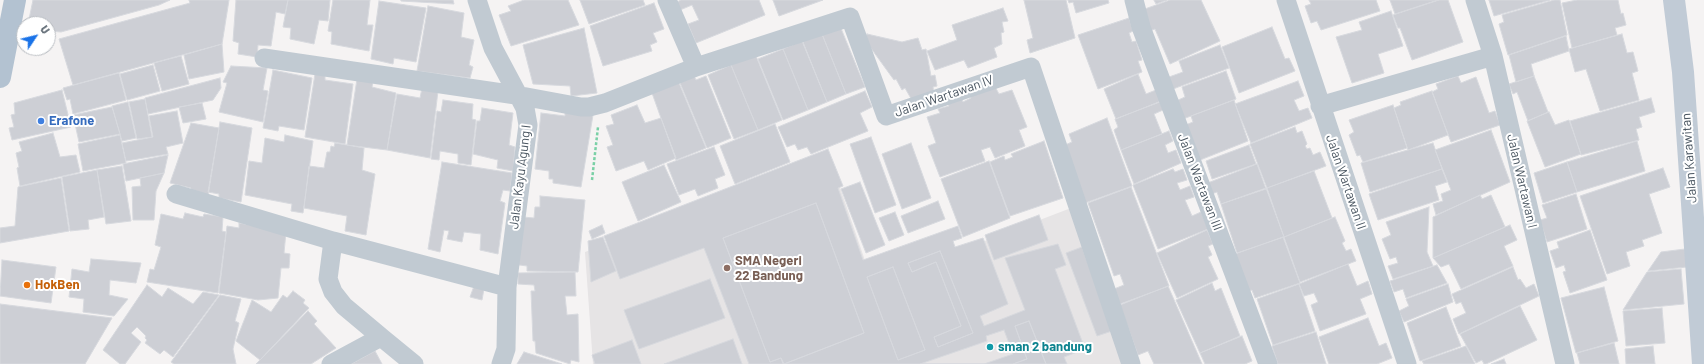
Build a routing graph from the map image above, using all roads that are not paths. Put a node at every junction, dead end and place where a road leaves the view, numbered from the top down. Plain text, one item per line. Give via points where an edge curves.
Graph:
1 (15, 0) edge
2 (477, 0) edge
3 (667, 0) edge
4 (1134, 0) edge
5 (1286, 0) edge
6 (1475, 0) edge
7 (1674, 0) edge
8 (1493, 56) junction
9 (264, 58) dead end
10 (696, 68) junction
11 (0, 77) edge
12 (516, 95) junction
13 (1320, 106) junction
14 (176, 194) dead end
15 (333, 241) junction
16 (1700, 258) edge
17 (507, 287) junction
18 (381, 337) junction
19 (331, 364) edge
20 (414, 364) edge
21 (501, 364) edge
22 (1131, 364) edge
23 (1268, 364) edge
24 (1407, 364) edge
25 (1565, 364) edge
26 (1703, 364) edge

1 - 11 main road
2 - 12 street, Jalan Kayu Agung I via 493,48
3 - 10 street
4 - 23 street, Jalan Wartawan III via 1141,27
5 - 13 street, Jalan Wartawan II
6 - 8 street, Jalan Wartawan I
7 - 16 street, Jalan Karawitan
8 - 13 street
8 - 25 street, Jalan Wartawan I
9 - 12 street, Jalan Wartawan IV
10 - 12 street, Jalan Wartawan IV via 600,105 580,107
10 - 22 street, Jalan Wartawan IV via 850,17 886,116 1030,67
12 - 17 street, Jalan Kayu Agung I via 525,108 528,125
13 - 24 street, Jalan Wartawan II
14 - 15 street
15 - 17 street
15 - 18 street via 328,279 333,292 344,306
16 - 26 street, Jalan Karawitan
17 - 21 street, Jalan Kayu Agung I via 506,349
18 - 19 street
18 - 20 street

